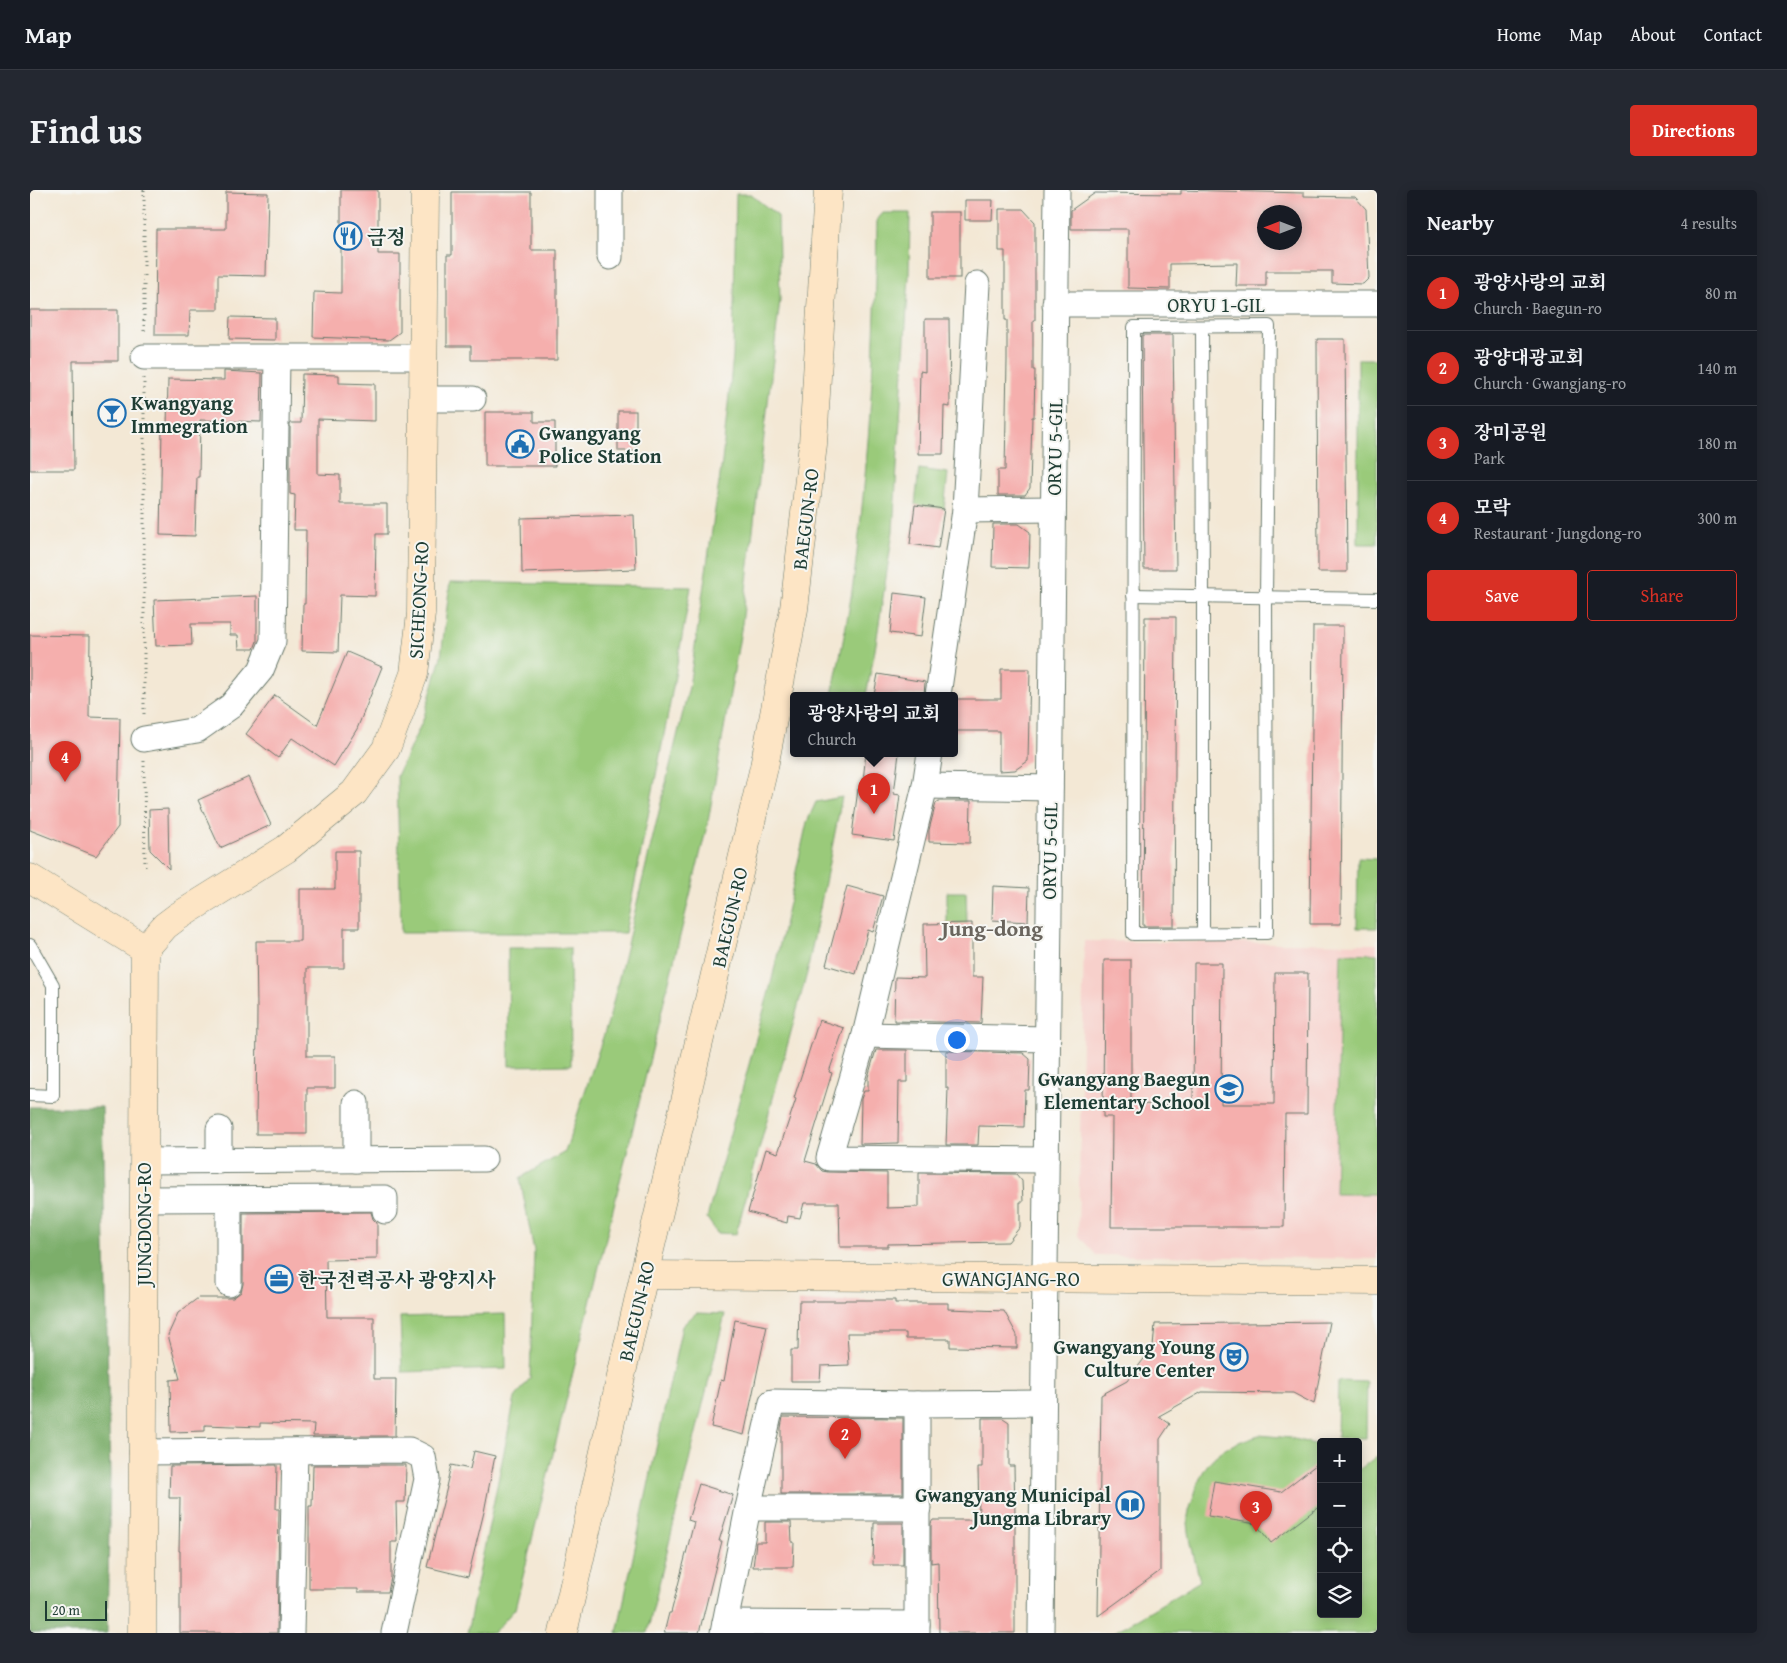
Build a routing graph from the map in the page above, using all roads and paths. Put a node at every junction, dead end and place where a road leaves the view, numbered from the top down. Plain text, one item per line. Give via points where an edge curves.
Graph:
1 (144, 190) edge
2 (425, 190) edge
3 (610, 190) edge
4 (828, 190) edge
5 (1056, 190) edge
6 (610, 257) dead end
7 (978, 284) dead end
8 (1055, 304) junction
9 (1377, 304) edge
10 (1202, 327) junction
11 (144, 356) junction
12 (277, 357) junction
13 (423, 357) junction
14 (423, 399) junction
15 (473, 399) dead end
16 (1053, 509) junction
17 (965, 510) junction
18 (1133, 595) junction
19 (1203, 596) junction
20 (1266, 597) junction
21 (1377, 599) edge
22 (938, 692) edge
23 (144, 739) junction
24 (929, 757) edge
25 (925, 786) junction
26 (1050, 788) junction
27 (145, 871) dead end
28 (30, 878) edge
29 (1203, 933) junction
30 (30, 945) edge
31 (145, 949) junction
32 (865, 1035) junction
33 (1047, 1039) junction
34 (30, 1095) edge
35 (356, 1103) dead end
36 (219, 1128) dead end
37 (484, 1159) dead end
38 (356, 1160) junction
39 (1046, 1160) junction
40 (144, 1161) junction
41 (219, 1161) junction
42 (144, 1199) junction
43 (229, 1199) junction
44 (385, 1211) dead end
45 (644, 1274) junction
46 (1044, 1278) junction
47 (1377, 1281) edge
48 (229, 1284) dead end
49 (1043, 1403) junction
50 (917, 1404) junction
51 (295, 1451) junction
52 (142, 1452) junction
53 (748, 1508) junction
54 (918, 1508) junction
55 (724, 1628) edge
56 (917, 1629) edge
57 (142, 1633) edge
58 (291, 1633) edge
59 (394, 1633) edge
60 (563, 1633) edge
61 (1041, 1633) edge

1 - 11 path
2 - 13 street, SICHEONG-RO
3 - 6 street
4 - 45 street, BAEGUN-RO via 813,444 794,609 764,767
5 - 8 street, ORYU 5-GIL
7 - 17 street
8 - 9 street, ORYU 1-GIL
8 - 16 street, ORYU 5-GIL
10 - 18 lane via 1134,327
10 - 19 lane
10 - 20 lane via 1269,326
11 - 12 street
11 - 23 path
12 - 13 street
12 - 23 street via 273,641 261,670 231,706 197,730
13 - 14 street, SICHEONG-RO
14 - 15 street
14 - 31 street, SICHEONG-RO via 421,614 414,674 386,749 354,793 286,849 176,917
16 - 17 street
16 - 26 street, ORYU 5-GIL
17 - 22 street
18 - 19 lane
18 - 29 lane via 1133,934
19 - 20 lane
19 - 29 lane
20 - 21 lane
20 - 29 lane via 1267,933
23 - 27 path
24 - 25 street
25 - 26 street
25 - 32 street
26 - 33 street, ORYU 5-GIL
28 - 31 street
30 - 34 lane via 53,985 53,1096
31 - 40 street, JUNGDONG-RO
32 - 33 street
32 - 39 street via 829,1158
33 - 39 street, ORYU 5-GIL
35 - 38 street
36 - 41 street
37 - 38 street
38 - 41 street
39 - 46 street, ORYU 5-GIL
40 - 41 street
40 - 42 street, JUNGDONG-RO
42 - 43 street
42 - 52 street, JUNGDONG-RO
43 - 44 street via 385,1198
43 - 48 street
45 - 46 street, GWANGJANG-RO
45 - 60 street, BAEGUN-RO
46 - 47 street, GWANGJANG-RO
46 - 49 street, ORYU 5-GIL
49 - 50 street
49 - 61 street, ORYU 5-GIL
50 - 53 street via 772,1402
50 - 54 street
51 - 52 street
51 - 58 street
51 - 59 street via 410,1450 423,1457 426,1479
52 - 57 street, JUNGDONG-RO
53 - 54 street
53 - 55 street
54 - 56 street
55 - 56 street

